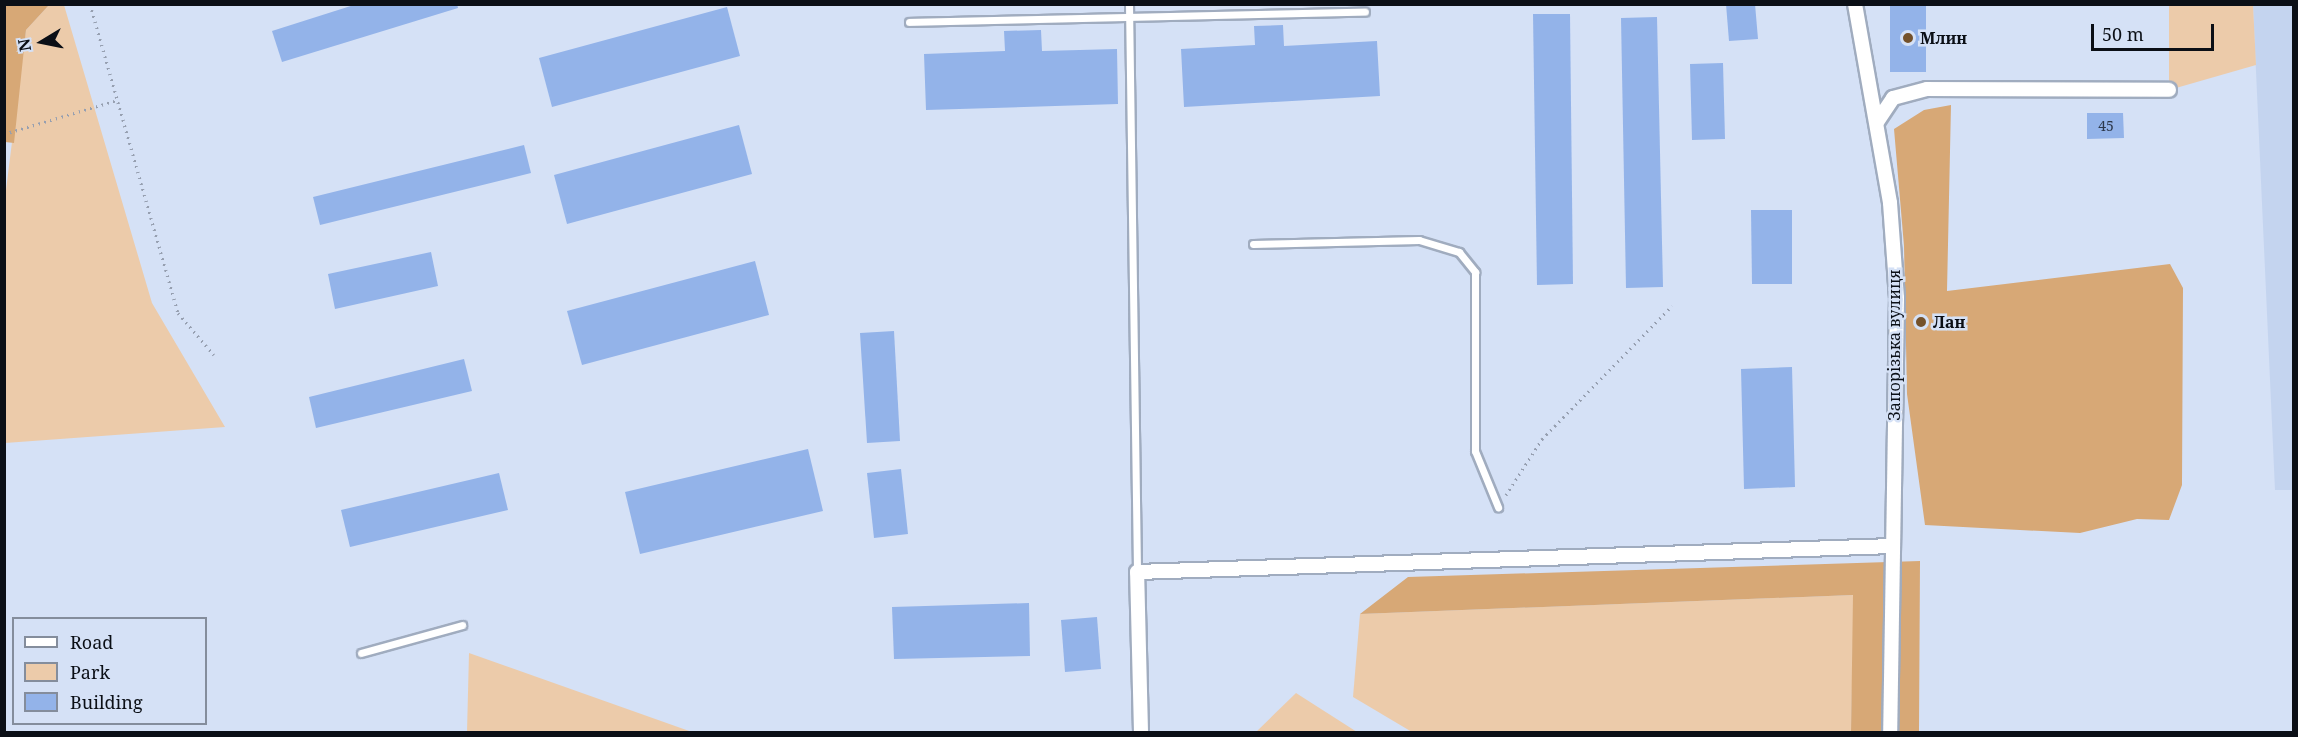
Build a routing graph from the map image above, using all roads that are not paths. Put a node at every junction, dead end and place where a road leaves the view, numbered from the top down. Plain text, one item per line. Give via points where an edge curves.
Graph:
1 (1129, 4) edge
2 (1855, 4) edge
3 (1365, 12) dead end
4 (1130, 20) junction
5 (909, 22) dead end
6 (2169, 90) dead end
7 (1877, 122) junction
8 (1253, 244) dead end
9 (1498, 507) road end
10 (1891, 546) junction
11 (1137, 572) junction
12 (462, 625) dead end
13 (361, 653) dead end
14 (1141, 732) edge
15 (1890, 732) edge

1 - 4 lane
2 - 7 street, Запорізька вулиця
3 - 4 lane
4 - 5 lane
4 - 11 lane
6 - 7 street via 1927,90 1893,98
7 - 10 street, Запорізька вулиця via 1890,203 1897,298
8 - 9 lane via 1419,240 1459,252 1475,272 1475,451
10 - 11 street
10 - 15 street, Запорізька вулиця
11 - 14 street
12 - 13 lane

